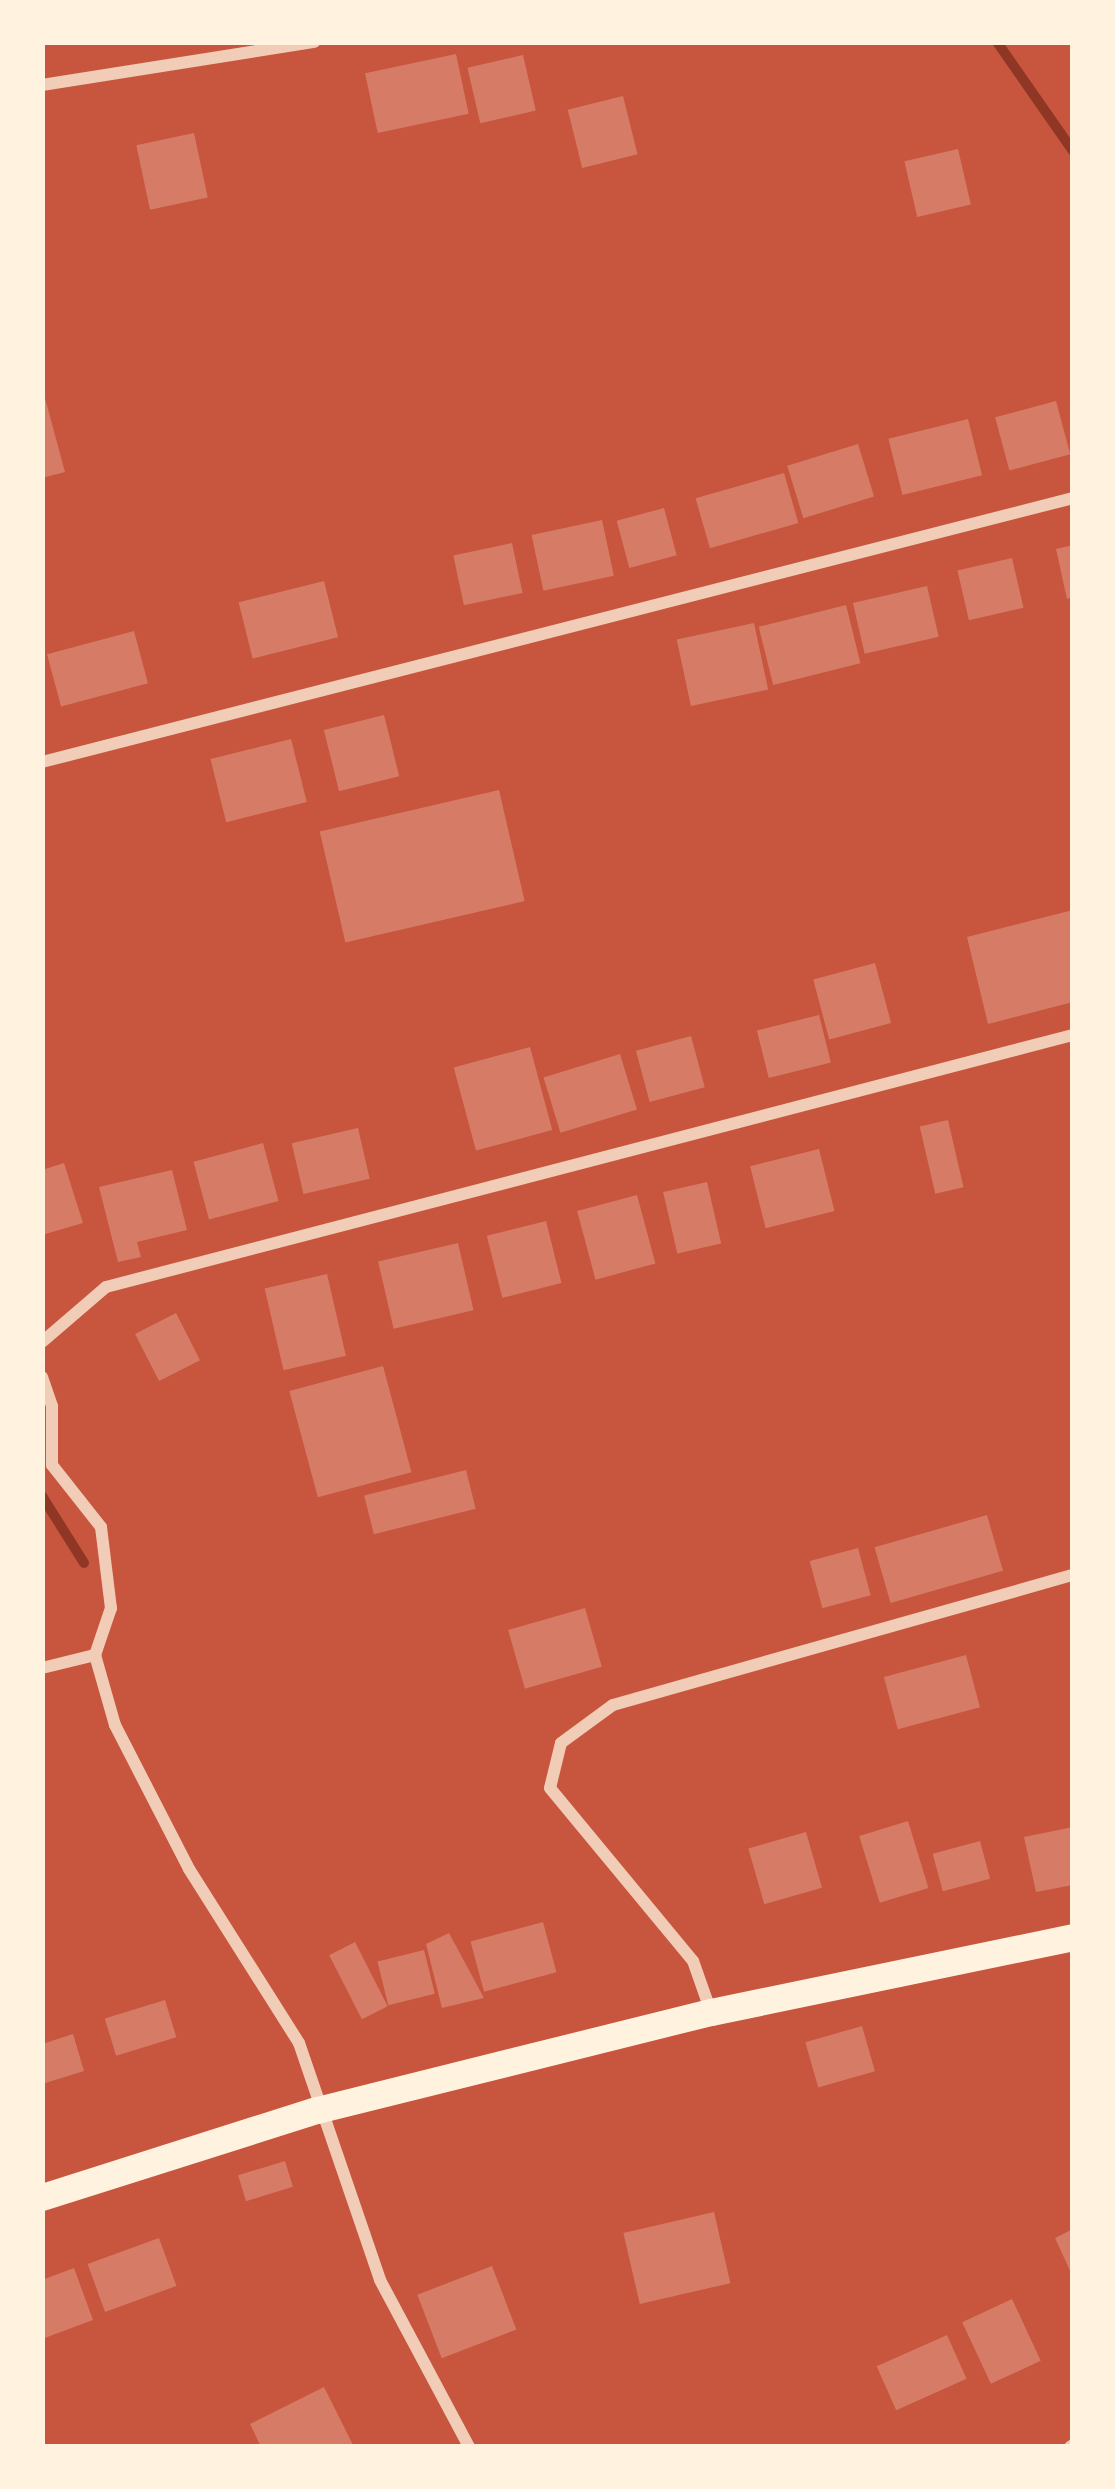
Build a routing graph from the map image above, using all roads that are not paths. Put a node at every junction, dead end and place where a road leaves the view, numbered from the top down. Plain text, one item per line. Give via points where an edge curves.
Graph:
1 (316, 42) edge
2 (42, 85) edge
3 (1073, 498) edge
4 (42, 762) edge
5 (1073, 1035) edge
6 (42, 1342) edge
7 (42, 1377) edge
8 (1073, 1575) edge
9 (95, 1654) junction
10 (42, 1668) edge
11 (1073, 1937) edge
12 (711, 2012) junction
13 (316, 2110) junction
14 (42, 2197) edge
15 (469, 2447) edge

1 - 2 street
3 - 4 street
5 - 6 street via 106,1287
7 - 9 street via 52,1406 52,1465 101,1526 111,1608
8 - 12 street via 613,1705 561,1743 550,1788 693,1961
9 - 10 street
9 - 13 street via 115,1725 189,1869 299,2043
11 - 12 main road
12 - 13 main road
13 - 14 main road
13 - 15 street via 380,2280

